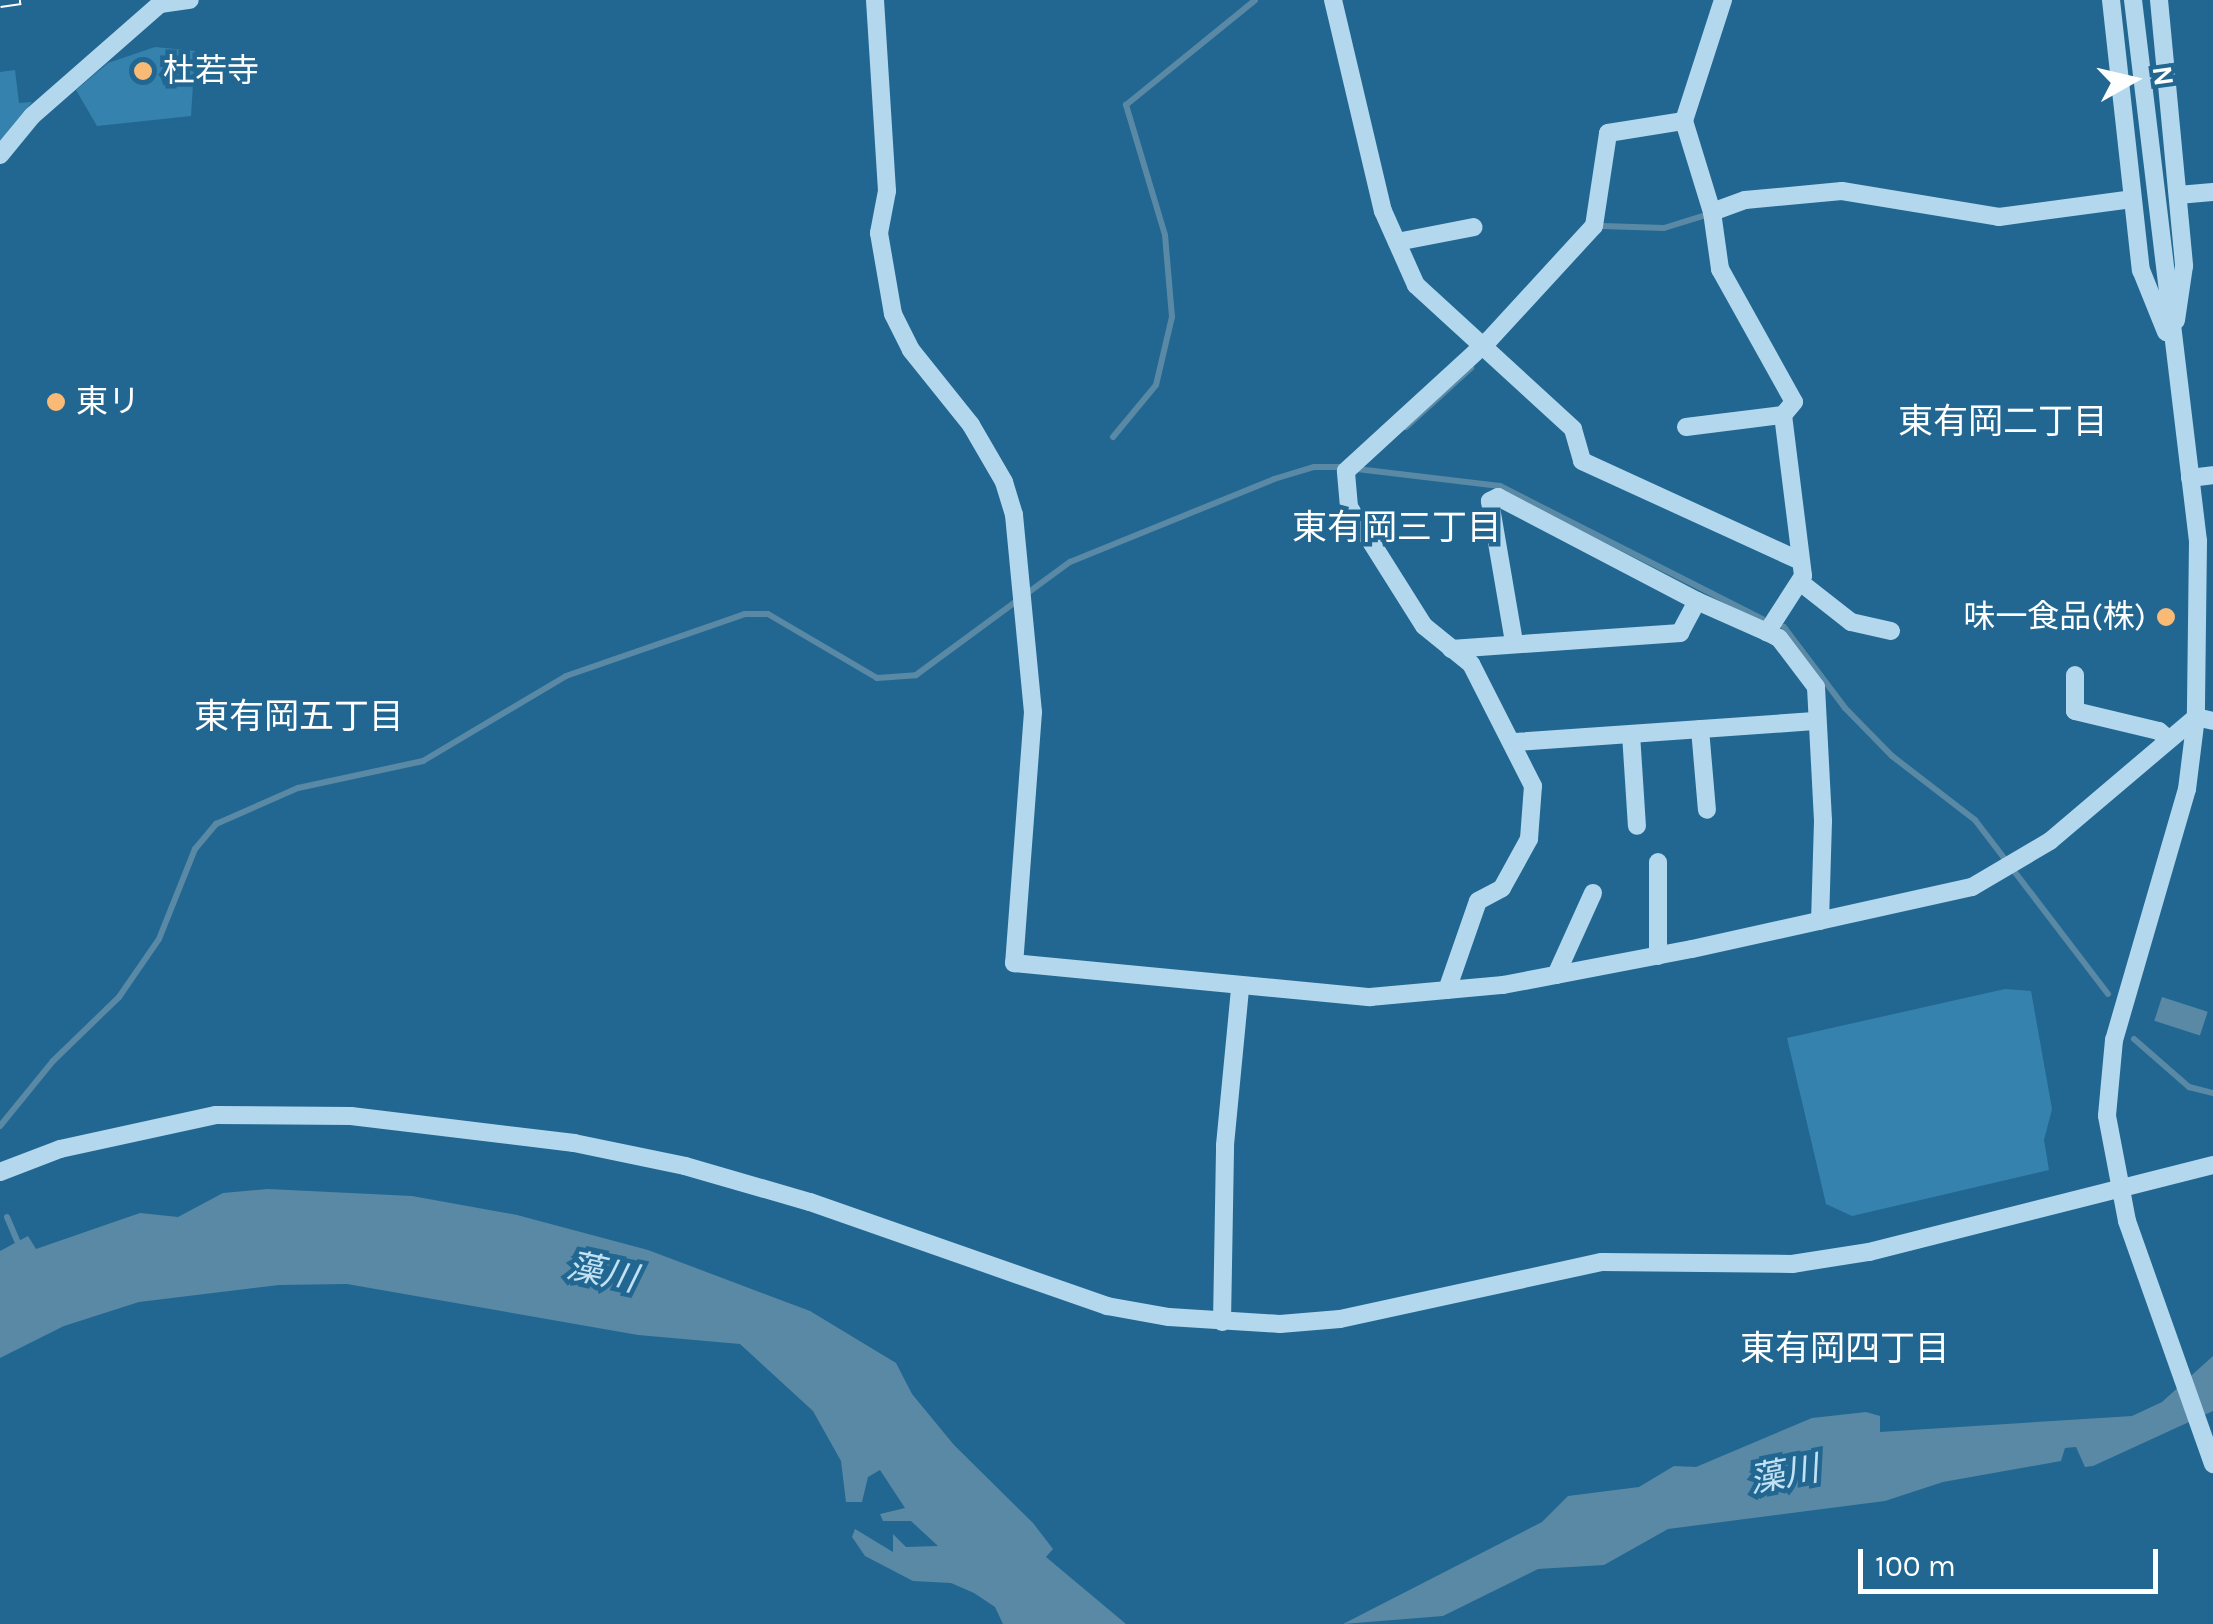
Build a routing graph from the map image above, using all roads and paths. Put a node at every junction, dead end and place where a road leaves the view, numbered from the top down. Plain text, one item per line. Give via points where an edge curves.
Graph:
1 (190, 0) edge
2 (875, 0) edge
3 (1332, 0) edge
4 (1724, 0) edge
5 (2112, 0) edge
6 (2133, 0) edge
7 (2159, 0) edge
8 (160, 2) edge
9 (1684, 121) junction
10 (0, 155) edge
11 (2213, 192) edge
12 (2178, 195) junction
13 (2132, 199) junction
14 (1712, 212) junction
15 (1474, 227) dead end
16 (1397, 242) junction
17 (1482, 346) junction
18 (2172, 346) junction
19 (1783, 415) junction
20 (1686, 426) dead end
21 (2213, 475) edge
22 (2190, 478) junction
23 (1800, 560) junction
24 (1800, 582) junction
25 (1697, 601) junction
26 (1892, 631) dead end
27 (1766, 632) junction
28 (1514, 642) junction
29 (1452, 649) junction
30 (2075, 675) dead end
31 (2204, 719) edge
32 (1814, 721) junction
33 (1700, 729) junction
34 (1631, 734) junction
35 (2169, 740) junction
36 (1515, 742) junction
37 (1707, 810) dead end
38 (1637, 826) dead end
39 (1658, 862) dead end
40 (1594, 894) dead end
41 (1820, 921) junction
42 (1658, 956) junction
43 (1556, 975) junction
44 (1240, 989) junction
45 (1447, 990) junction
46 (2213, 1165) edge
47 (0, 1172) edge
48 (2118, 1185) junction
49 (1222, 1322) junction
50 (2213, 1464) edge

1 - 8 street
2 - 44 street via 887,191 879,233 894,314 911,350 972,424 1014,515 1033,712 1014,963
3 - 16 street
4 - 9 street
5 - 13 street
6 - 18 street
7 - 12 street
8 - 10 street via 32,116
9 - 14 street
9 - 17 street via 1608,133 1597,222
11 - 12 street
12 - 18 street via 2184,266
13 - 14 street via 2000,216 1850,191 1774,196
13 - 18 street via 2141,270
14 - 19 street via 1720,269 1794,402
15 - 16 street
16 - 17 street via 1416,285
17 - 23 street via 1574,429 1582,461 1782,558
17 - 29 street via 1350,467 1348,507 1424,626
18 - 22 street
19 - 20 street
19 - 23 street
21 - 22 street
22 - 31 street
23 - 24 street
24 - 26 street via 1850,622
24 - 27 street
25 - 27 street
25 - 28 street via 1680,634
25 - 28 street via 1498,497 1490,501
27 - 32 street via 1779,638 1816,687
28 - 29 street
29 - 36 street via 1472,664
30 - 35 street via 2075,711 2160,731
31 - 35 street
31 - 48 street via 2109,1062 2107,1116
32 - 33 street
32 - 41 street via 1823,820
33 - 34 street
33 - 37 street
34 - 36 street
34 - 38 street
35 - 41 street via 2050,841 1972,887
36 - 45 street via 1533,786 1529,838 1502,888 1478,901
39 - 42 street
40 - 43 street
41 - 42 street
42 - 43 street
43 - 45 street
44 - 45 street via 1370,997
44 - 49 street via 1225,1146
46 - 48 street
47 - 49 street via 60,1148 216,1115 351,1116 540,1139 685,1166 810,1202 1107,1306
48 - 49 street via 1869,1252 1792,1264 1602,1262 1340,1319
48 - 50 street

